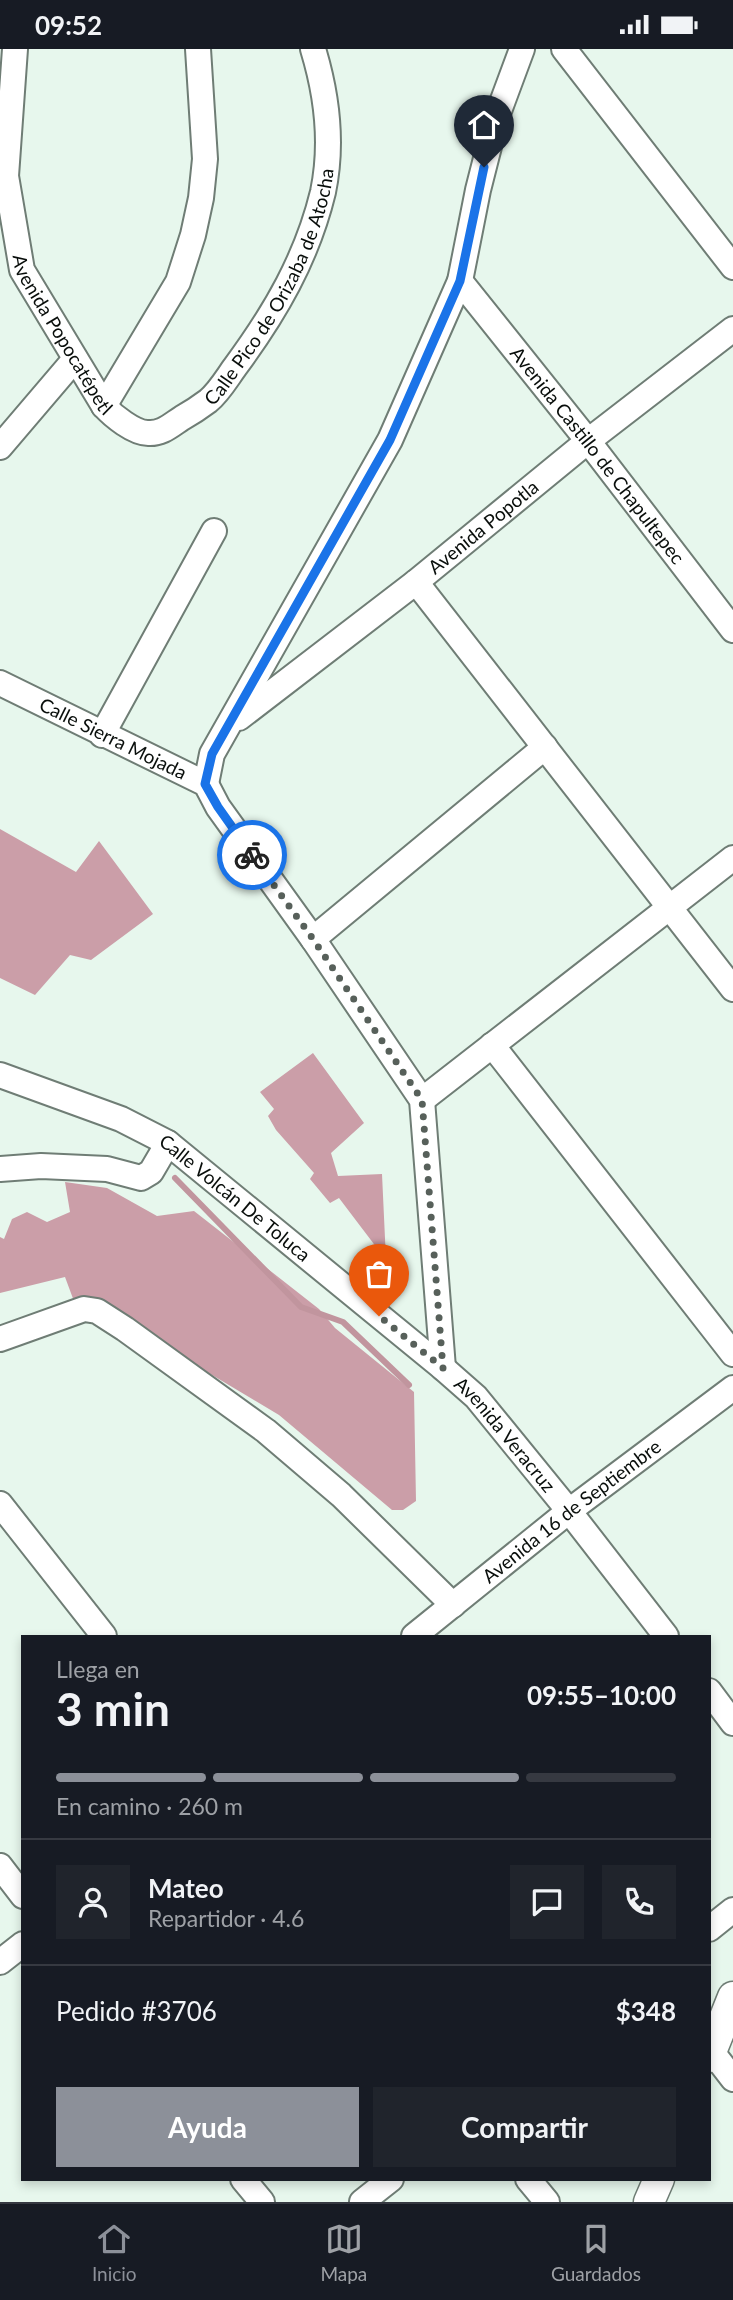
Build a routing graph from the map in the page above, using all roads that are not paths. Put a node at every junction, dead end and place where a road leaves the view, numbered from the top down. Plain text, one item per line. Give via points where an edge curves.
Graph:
1 (15, 49) edge
2 (198, 49) edge
3 (313, 49) edge
4 (522, 49) edge
5 (564, 49) edge
6 (3, 179) edge
7 (733, 267) edge
8 (460, 281) junction
9 (733, 329) edge
10 (75, 359) junction
11 (104, 406) junction
12 (588, 441) junction
13 (0, 447) edge
14 (214, 531) dead end
15 (416, 582) junction
16 (733, 629) edge
17 (0, 683) edge
18 (230, 724) junction
19 (102, 735) junction
20 (545, 747) junction
21 (205, 784) junction
22 (733, 858) edge
23 (670, 908) junction
24 (313, 939) junction
25 (733, 989) edge
26 (492, 1045) junction
27 (0, 1075) edge
28 (422, 1100) junction
29 (168, 1143) junction
30 (0, 1169) edge
31 (0, 1339) edge
32 (733, 1354) edge
33 (443, 1368) junction
34 (733, 1388) edge
35 (0, 1504) edge
36 (569, 1511) junction
37 (453, 1605) junction
38 (103, 1635) edge
39 (415, 1635) edge
40 (665, 1635) edge
41 (711, 1694) edge
42 (733, 1723) edge
43 (0, 1866) edge
44 (21, 1893) edge
45 (733, 1910) edge
46 (711, 1927) edge
47 (21, 1946) edge
48 (0, 1962) edge
49 (733, 1997) edge
50 (711, 2050) edge
51 (711, 2053) edge
52 (733, 2079) edge
53 (245, 2181) edge
54 (388, 2181) edge
55 (530, 2181) edge
56 (658, 2181) edge
57 (262, 2202) edge
58 (362, 2202) edge
59 (547, 2202) edge
60 (649, 2202) edge

1 - 6 street, Avenida Popocatépetl
2 - 11 street, Avenida Popocatépetl via 205,159 193,235 178,282
3 - 11 street, Calle Pico de Orizaba de Atocha via 328,126 323,189 303,253 263,330 211,399 163,431 146,434
4 - 8 street via 493,131
5 - 7 street
6 - 10 street, Avenida Popocatépetl via 22,270
8 - 12 street, Avenida Castillo de Chapultepec
8 - 18 street via 390,440
9 - 12 street, Avenida Popotla
10 - 11 street, Avenida Popocatépetl
10 - 13 street
12 - 15 street, Avenida Popotla
12 - 16 street, Avenida Castillo de Chapultepec
14 - 19 street
15 - 18 street, Avenida Popotla
15 - 20 street
17 - 19 street, Calle Sierra Mojada
18 - 21 street via 212,754
19 - 21 street, Calle Sierra Mojada
20 - 23 street
20 - 24 street
21 - 24 street, Calle Sierra Mojada
22 - 23 street
23 - 25 street
23 - 26 street
24 - 28 street, Calle Sierra Mojada
26 - 28 street
26 - 32 street
27 - 29 street, Calle Volcán De Toluca via 121,1119
28 - 33 street, Calle Sierra Mojada
29 - 30 street via 151,1172 141,1178 107,1168
29 - 33 street, Calle Volcán De Toluca
31 - 37 street via 84,1309 97,1311 266,1431 341,1495
33 - 36 street, Avenida Veracruz via 476,1397
34 - 36 street, Avenida 16 de Septiembre
35 - 38 street
36 - 37 street, Avenida 16 de Septiembre
36 - 40 street, Avenida Veracruz
37 - 39 street, Avenida 16 de Septiembre
41 - 42 street
43 - 44 street
45 - 46 street
47 - 48 street
49 - 50 main road
51 - 52 street
53 - 57 street
54 - 58 street
55 - 59 street
56 - 60 main road

